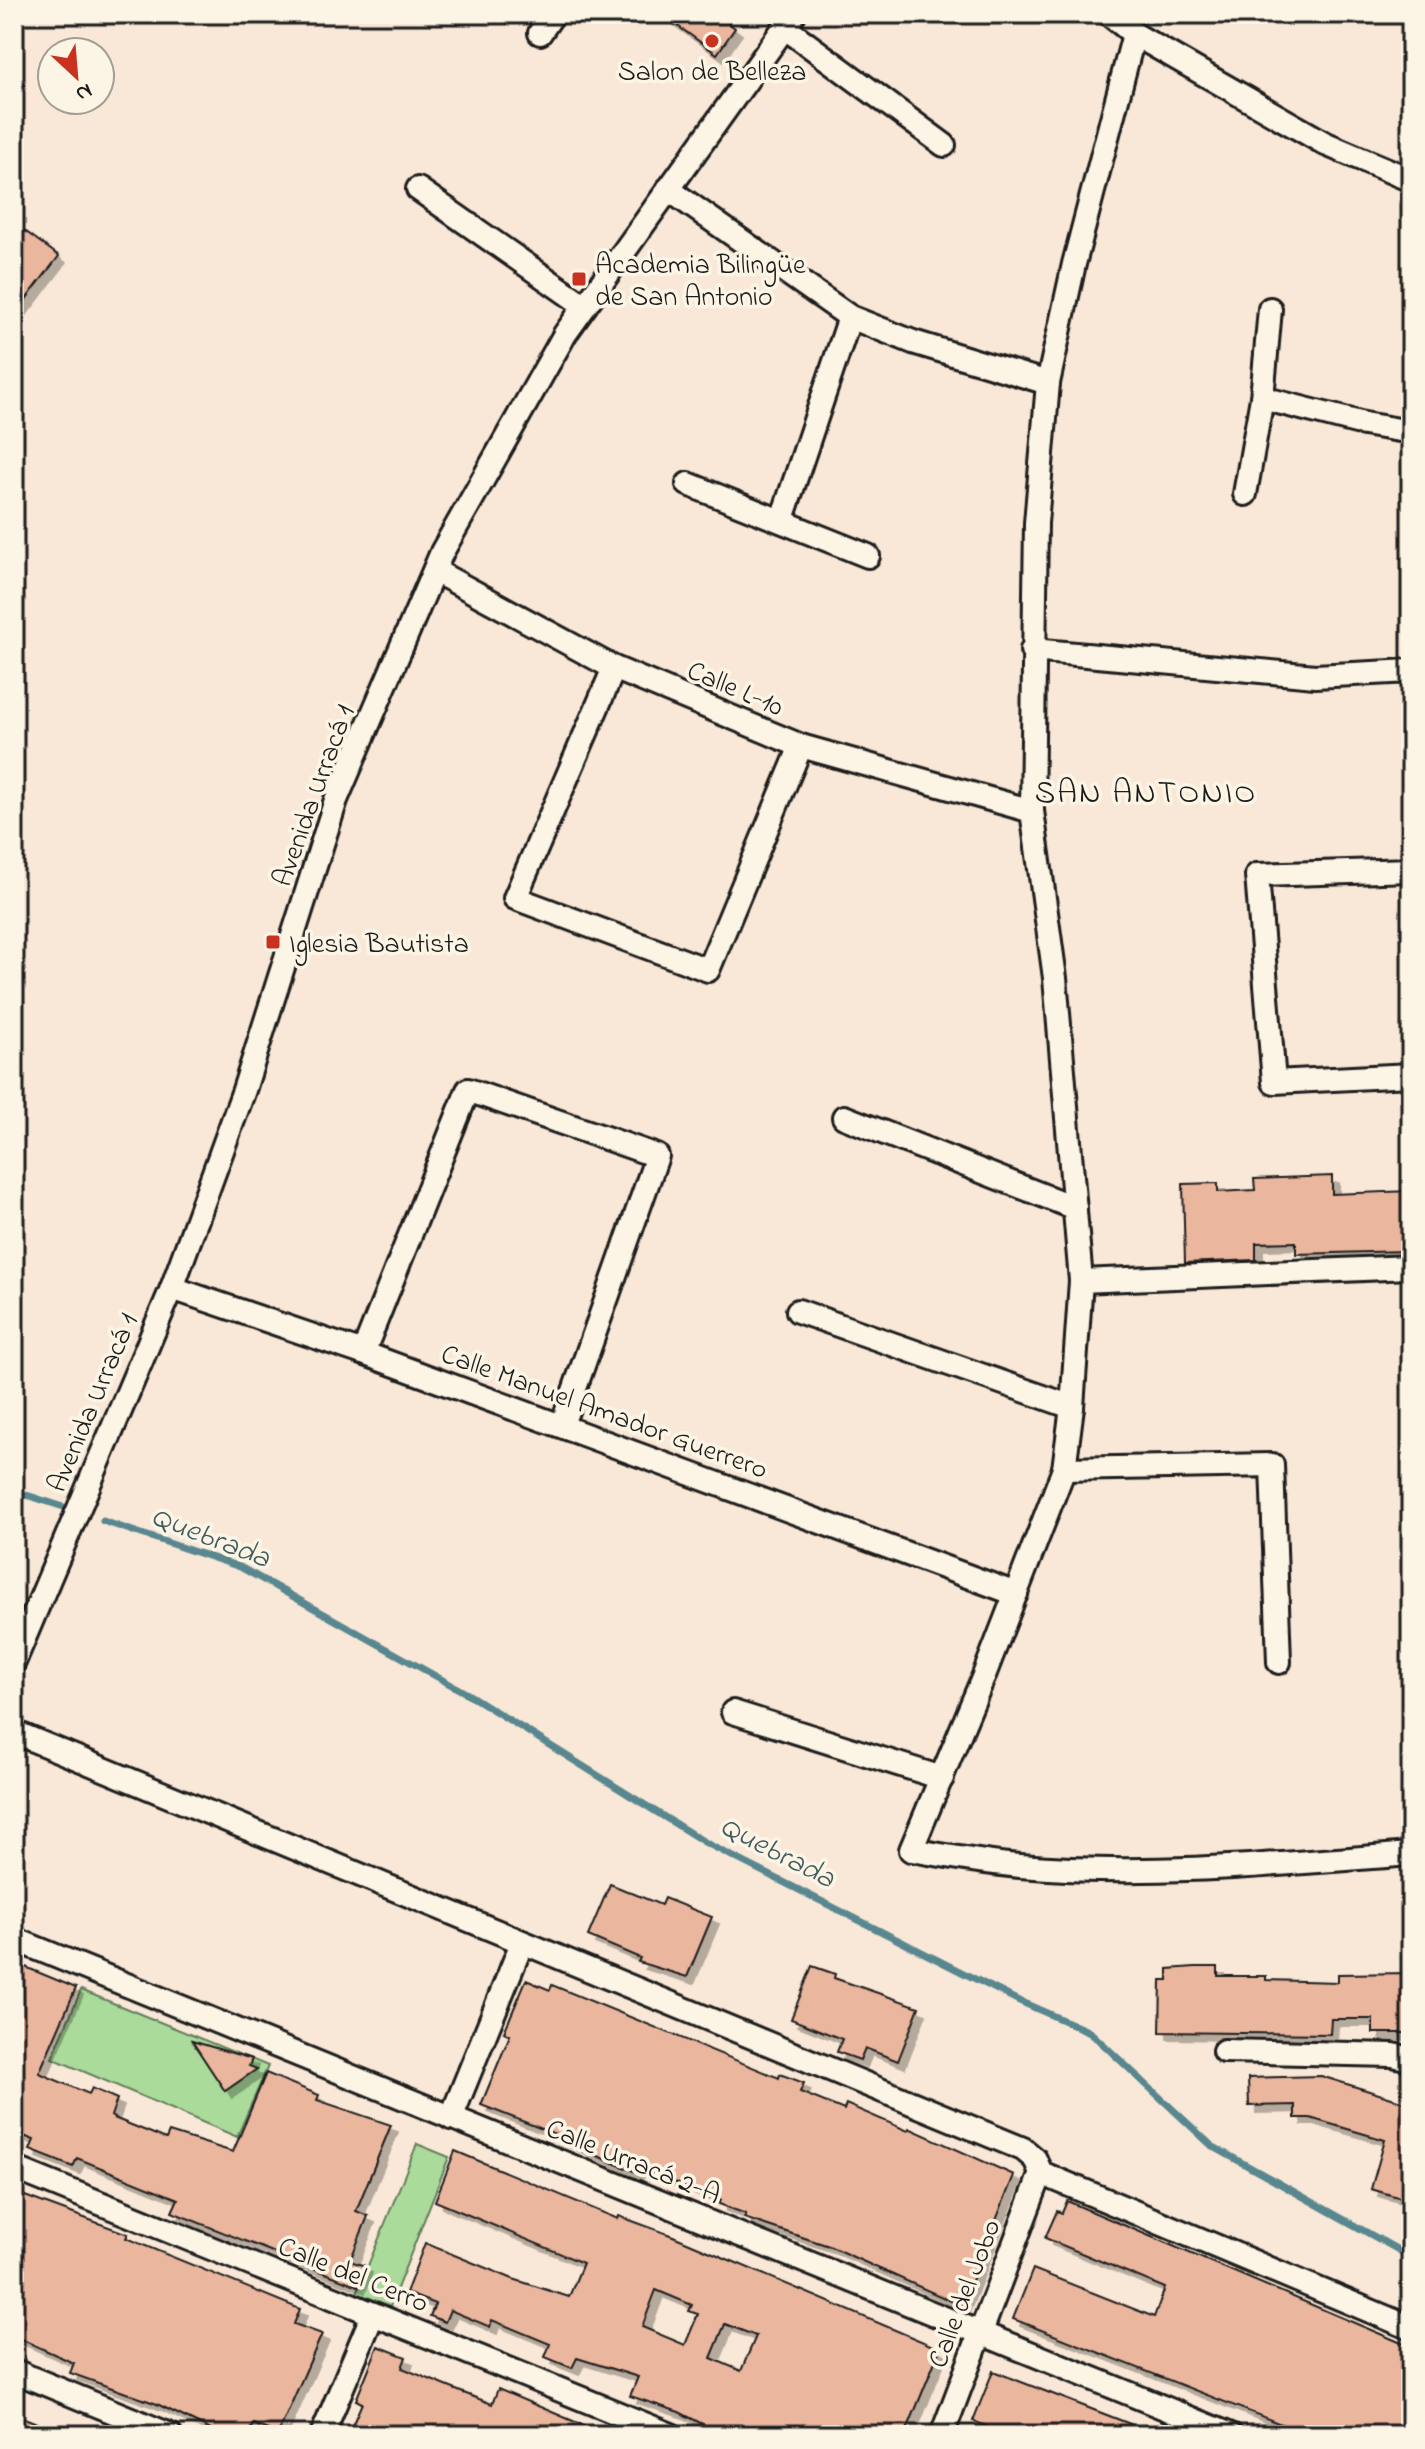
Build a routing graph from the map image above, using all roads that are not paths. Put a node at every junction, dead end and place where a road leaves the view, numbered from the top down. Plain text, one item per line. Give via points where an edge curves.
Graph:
1 (553, 14) edge
2 (1109, 14) edge
3 (789, 20) edge
4 (540, 33) dead end
5 (1134, 34) junction
6 (944, 145) dead end
7 (1411, 180) edge
8 (418, 189) dead end
9 (668, 189) junction
10 (585, 306) junction
11 (1270, 309) dead end
12 (850, 317) junction
13 (1048, 383) junction
14 (1262, 398) junction
15 (1411, 432) edge
16 (688, 484) dead end
17 (1245, 494) dead end
18 (782, 519) junction
19 (868, 556) dead end
20 (435, 571) junction
21 (1032, 650) junction
22 (614, 668) junction
23 (1411, 671) edge
24 (801, 746) junction
25 (1032, 811) junction
26 (1411, 870) edge
27 (1411, 1075) edge
28 (844, 1117) dead end
29 (1075, 1208) junction
30 (1411, 1267) edge
31 (1081, 1281) junction
32 (172, 1288) junction
33 (798, 1311) dead end
34 (363, 1353) junction
35 (1072, 1407) junction
36 (562, 1425) junction
37 (1064, 1469) junction
38 (1016, 1594) junction
39 (14, 1662) edge
40 (1279, 1662) dead end
41 (733, 1712) dead end
42 (14, 1732) edge
43 (942, 1778) junction
44 (1411, 1854) edge
45 (14, 1939) edge
46 (522, 1943) junction
47 (1224, 2051) dead end
48 (1411, 2059) edge
49 (451, 2118) junction
50 (14, 2168) edge
51 (1041, 2173) junction
52 (373, 2314) junction
53 (1411, 2328) edge
54 (979, 2331) junction
55 (14, 2371) edge
56 (170, 2435) edge
57 (322, 2435) edge
58 (671, 2435) edge
59 (942, 2435) edge
60 (1231, 2435) edge

1 - 4 street
2 - 5 street
3 - 6 street
3 - 9 street, Avenida Urracá 1
5 - 7 street via 1326,144
5 - 13 street
8 - 10 street
9 - 10 street, Avenida Urracá 1
9 - 12 street
10 - 20 street, Avenida Urracá 1
11 - 14 street
12 - 13 street
12 - 18 street
13 - 21 street
14 - 15 street
14 - 17 street
16 - 18 street
18 - 19 street
20 - 22 street, Calle L-10
20 - 32 street, Avenida Urracá 1 via 336,800 244,1090
21 - 23 street via 1315,676
21 - 25 street
22 - 24 street, Calle L-10
22 - 24 street via 515,898 708,970
24 - 25 street, Calle L-10
25 - 29 street via 1055,978
26 - 27 street via 1257,875 1274,1082
28 - 29 street
29 - 31 street
30 - 31 street
31 - 35 street
32 - 34 street, Calle Manuel Amador Guerrero
32 - 39 street, Avenida Urracá 1
33 - 35 street
34 - 36 street, Calle Manuel Amador Guerrero
34 - 36 street via 468,1090 657,1156
35 - 37 street
36 - 38 street, Calle Manuel Amador Guerrero
37 - 38 street
37 - 40 street via 1272,1465
38 - 43 street
41 - 43 street
42 - 46 street
43 - 44 street via 911,1850 1021,1866 1112,1868
45 - 49 street, Calle Urracá 2-A
46 - 49 street
46 - 51 street via 1023,2149
47 - 48 street
49 - 54 street, Calle Urracá 2-A
50 - 52 street, Calle del Cerro
51 - 53 street
51 - 54 street, Calle del Jobo
52 - 57 street
52 - 58 street, Calle del Cerro
54 - 59 street, Calle del Jobo
54 - 60 street, Calle Urracá 2-A
55 - 56 street

